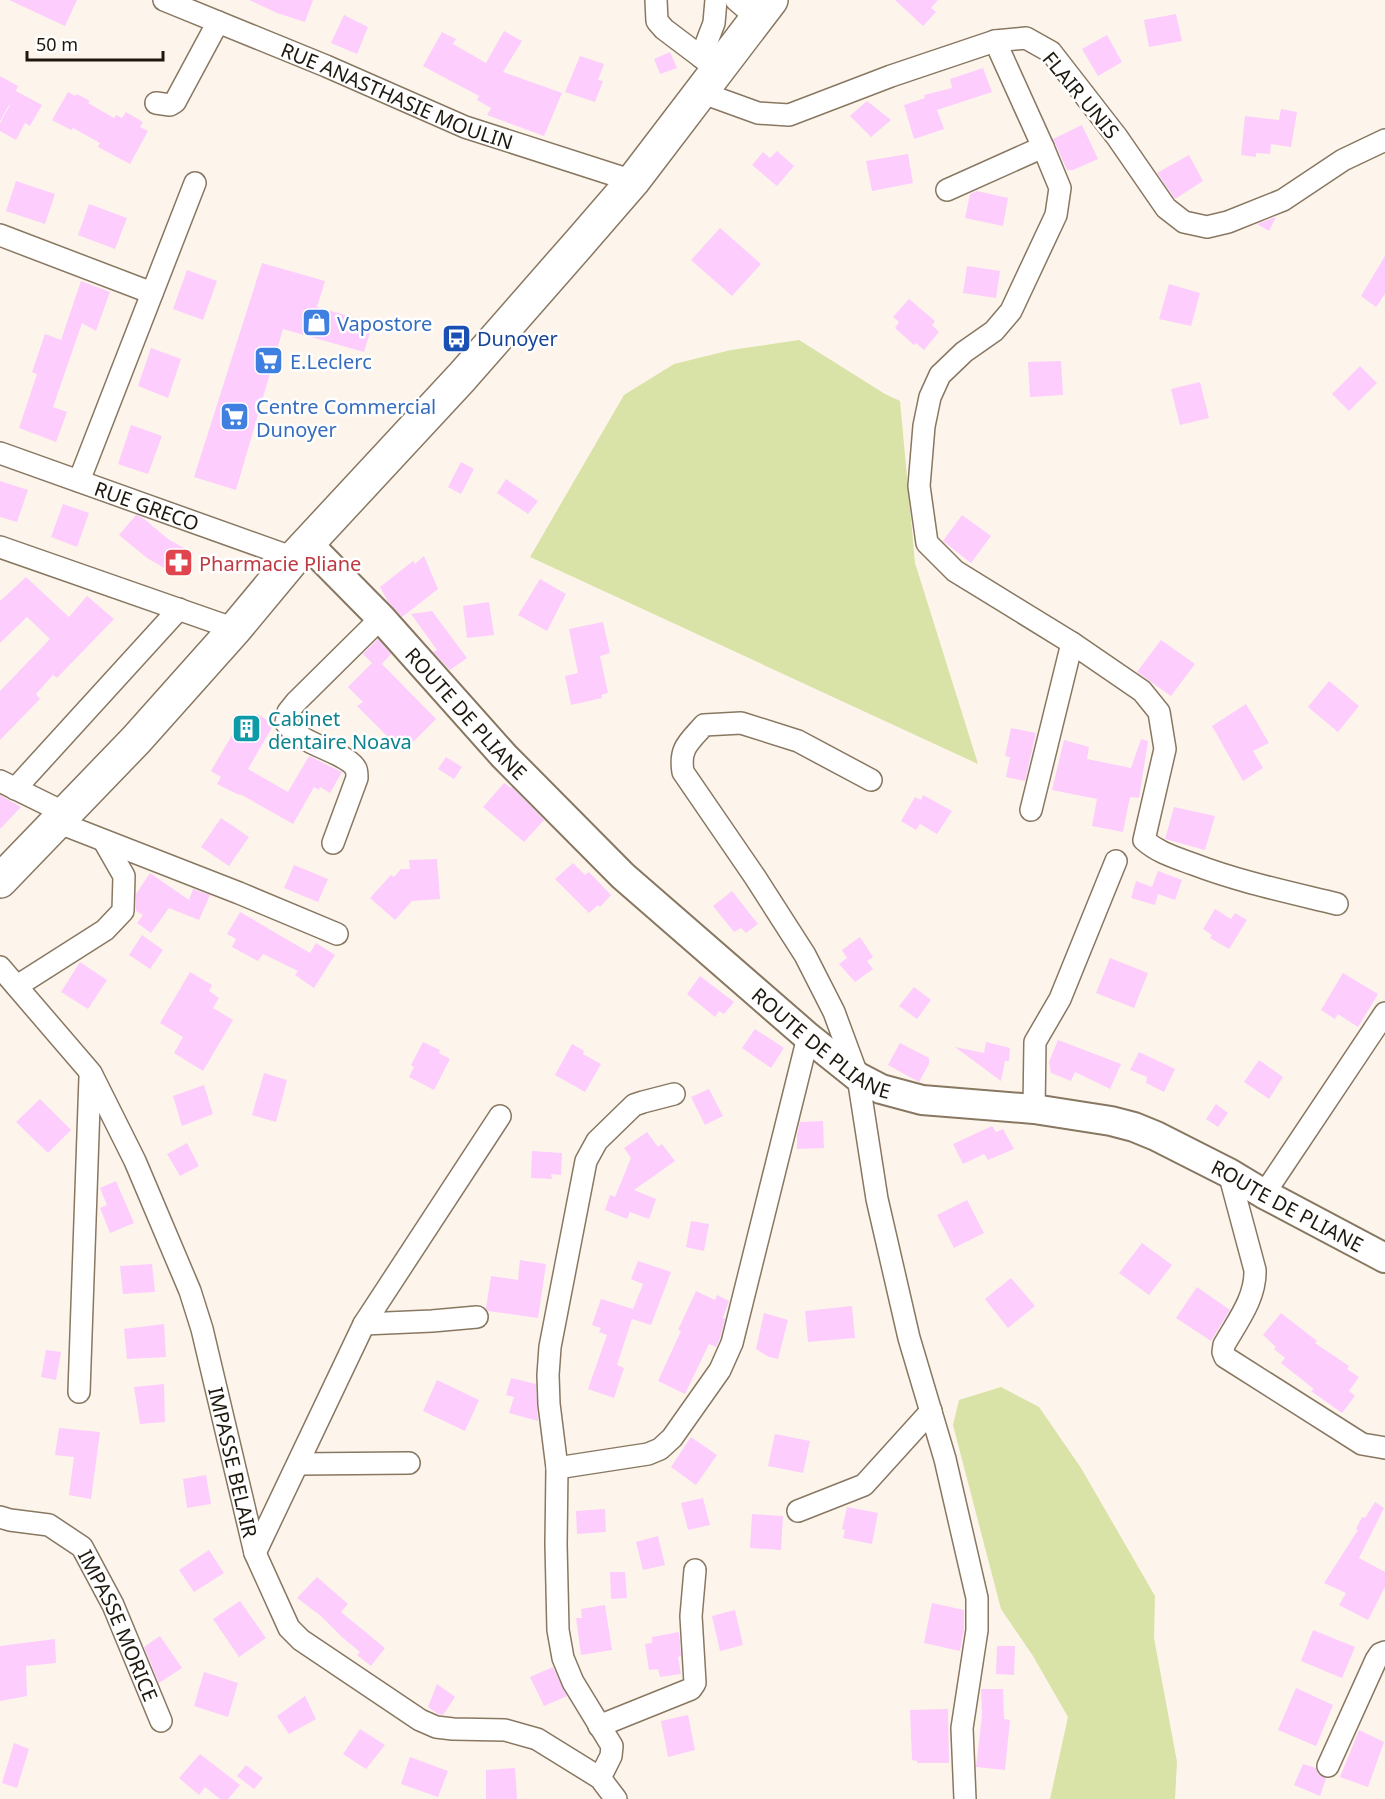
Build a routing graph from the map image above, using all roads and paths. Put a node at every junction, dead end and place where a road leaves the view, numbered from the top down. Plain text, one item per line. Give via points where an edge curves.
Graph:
1 (164, 0) edge
2 (656, 0) edge
3 (716, 0) edge
4 (755, 6) edge
5 (218, 22) junction
6 (994, 41) junction
7 (706, 73) junction
8 (156, 104) dead end
9 (1385, 140) edge
10 (1043, 147) junction
11 (633, 181) junction
12 (195, 183) dead end
13 (947, 190) dead end
14 (0, 235) edge
15 (152, 293) junction
16 (0, 453) edge
17 (79, 481) junction
18 (2, 551) edge
19 (301, 551) junction
20 (179, 609) junction
21 (381, 618) junction
22 (235, 628) junction
23 (1072, 643) junction
24 (871, 780) dead end
25 (8, 785) edge
26 (1031, 810) dead end
27 (61, 817) junction
28 (104, 841) junction
29 (333, 843) dead end
30 (1116, 861) dead end
31 (0, 881) edge
32 (1337, 904) dead end
33 (337, 934) dead end
34 (0, 967) edge
35 (17, 986) junction
36 (1385, 1013) edge
37 (808, 1037) junction
38 (91, 1073) junction
39 (858, 1077) junction
40 (674, 1094) dead end
41 (1034, 1109) junction
42 (500, 1116) dead end
43 (1229, 1173) junction
44 (1264, 1194) junction
45 (1385, 1258) edge
46 (477, 1317) dead end
47 (364, 1323) junction
48 (79, 1392) dead end
49 (931, 1411) junction
50 (1385, 1448) edge
51 (410, 1463) dead end
52 (298, 1464) junction
53 (557, 1468) junction
54 (798, 1511) dead end
55 (0, 1517) edge
56 (255, 1553) junction
57 (695, 1570) dead end
58 (1385, 1652) edge
59 (161, 1720) dead end
60 (599, 1726) junction
61 (1329, 1766) dead end
62 (600, 1778) junction
63 (616, 1799) edge
64 (965, 1799) edge

1 - 5 street, RUE ANASTHASIE MOULIN
2 - 7 street, FLAIR UNIS via 657,21
3 - 7 street
4 - 7 main road
5 - 8 street via 175,102
5 - 11 street, RUE ANASTHASIE MOULIN via 465,127
6 - 7 street, FLAIR UNIS via 789,115 758,113
6 - 9 street, FLAIR UNIS via 1026,38 1051,52 1166,208 1184,222 1208,227 1283,200 1343,160
6 - 10 street
7 - 11 main road
10 - 13 street
10 - 23 street via 1060,188 1056,215 1011,311 994,332 964,352 940,375 924,426 919,486 927,543 955,570
11 - 19 main road via 462,377
12 - 15 street
14 - 15 street
15 - 17 street
16 - 17 street, RUE GRECO
17 - 19 street, RUE GRECO
18 - 20 street
19 - 21 street, ROUTE DE PLIANE
19 - 22 main road
20 - 22 street
20 - 25 street
21 - 29 street via 288,712 286,723 290,730 357,769
21 - 37 street, ROUTE DE PLIANE via 504,756 623,876
22 - 27 main road via 136,740
23 - 26 street
23 - 32 street via 1143,691 1159,712 1165,749 1144,840 1156,850 1203,868
24 - 39 street via 798,741 741,723 704,725 684,747 681,759 683,772 819,979
25 - 27 street
27 - 28 street
27 - 31 main road
28 - 33 street
28 - 35 street via 124,876 123,911 105,930
30 - 41 street via 1060,999 1035,1042
34 - 35 street, IMPASSE BELAIR
35 - 38 street, IMPASSE BELAIR
36 - 44 street
37 - 39 street, ROUTE DE PLIANE
37 - 53 street via 732,1343 720,1371 660,1449
38 - 48 street
38 - 56 street, IMPASSE BELAIR via 135,1161 190,1291
39 - 41 street, ROUTE DE PLIANE via 881,1089 922,1100
39 - 49 street via 877,1199 909,1338
40 - 53 street via 634,1105 597,1141 586,1161 550,1347 549,1404
41 - 43 street, ROUTE DE PLIANE via 1134,1127
42 - 47 street
43 - 44 street, ROUTE DE PLIANE
43 - 50 street via 1255,1282 1223,1352 1362,1444
44 - 45 street, ROUTE DE PLIANE
46 - 47 street
47 - 52 street
49 - 54 street via 864,1485
49 - 64 street via 977,1598 977,1630 962,1728
51 - 52 street
52 - 56 street
53 - 60 street via 558,1630 563,1658
55 - 59 street, IMPASSE MORICE via 49,1525 82,1547 113,1605
56 - 62 street, IMPASSE BELAIR via 289,1628 420,1720 453,1730 522,1733
57 - 60 street via 691,1616 694,1686
58 - 61 street via 1376,1660
60 - 62 street via 612,1746
62 - 63 street, IMPASSE BELAIR

